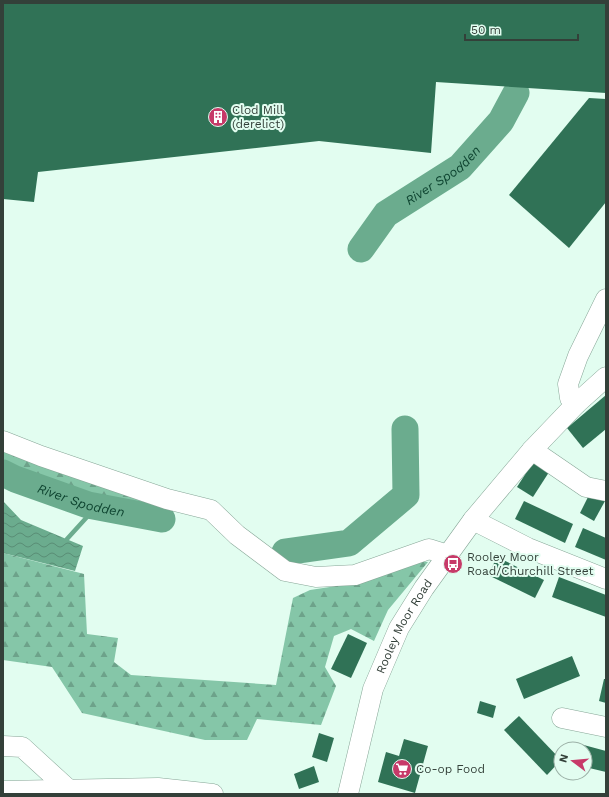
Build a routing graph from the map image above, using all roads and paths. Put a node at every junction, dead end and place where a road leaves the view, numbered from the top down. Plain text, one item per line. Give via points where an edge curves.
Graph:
1 (606, 299) edge
2 (606, 377) edge
3 (576, 404) junction
4 (3, 441) edge
5 (532, 450) junction
6 (606, 491) edge
7 (473, 520) junction
8 (448, 555) junction
9 (606, 580) edge
10 (562, 718) dead end
11 (606, 728) edge
12 (3, 746) edge
13 (69, 790) junction
14 (3, 791) edge
15 (213, 794) edge
16 (348, 794) edge

1 - 3 street via 578,356 568,384 570,398
2 - 3 street, Rooley Moor Road
3 - 5 street, Rooley Moor Road
4 - 8 street via 167,500 211,510 285,571 316,577 355,575 429,549
5 - 6 street via 586,487
5 - 7 street, Rooley Moor Road
7 - 8 street, Rooley Moor Road
7 - 9 street via 528,548
8 - 16 street, Rooley Moor Road via 399,628 373,689
10 - 11 street
12 - 13 street via 22,747
13 - 14 street
13 - 15 street via 158,788

